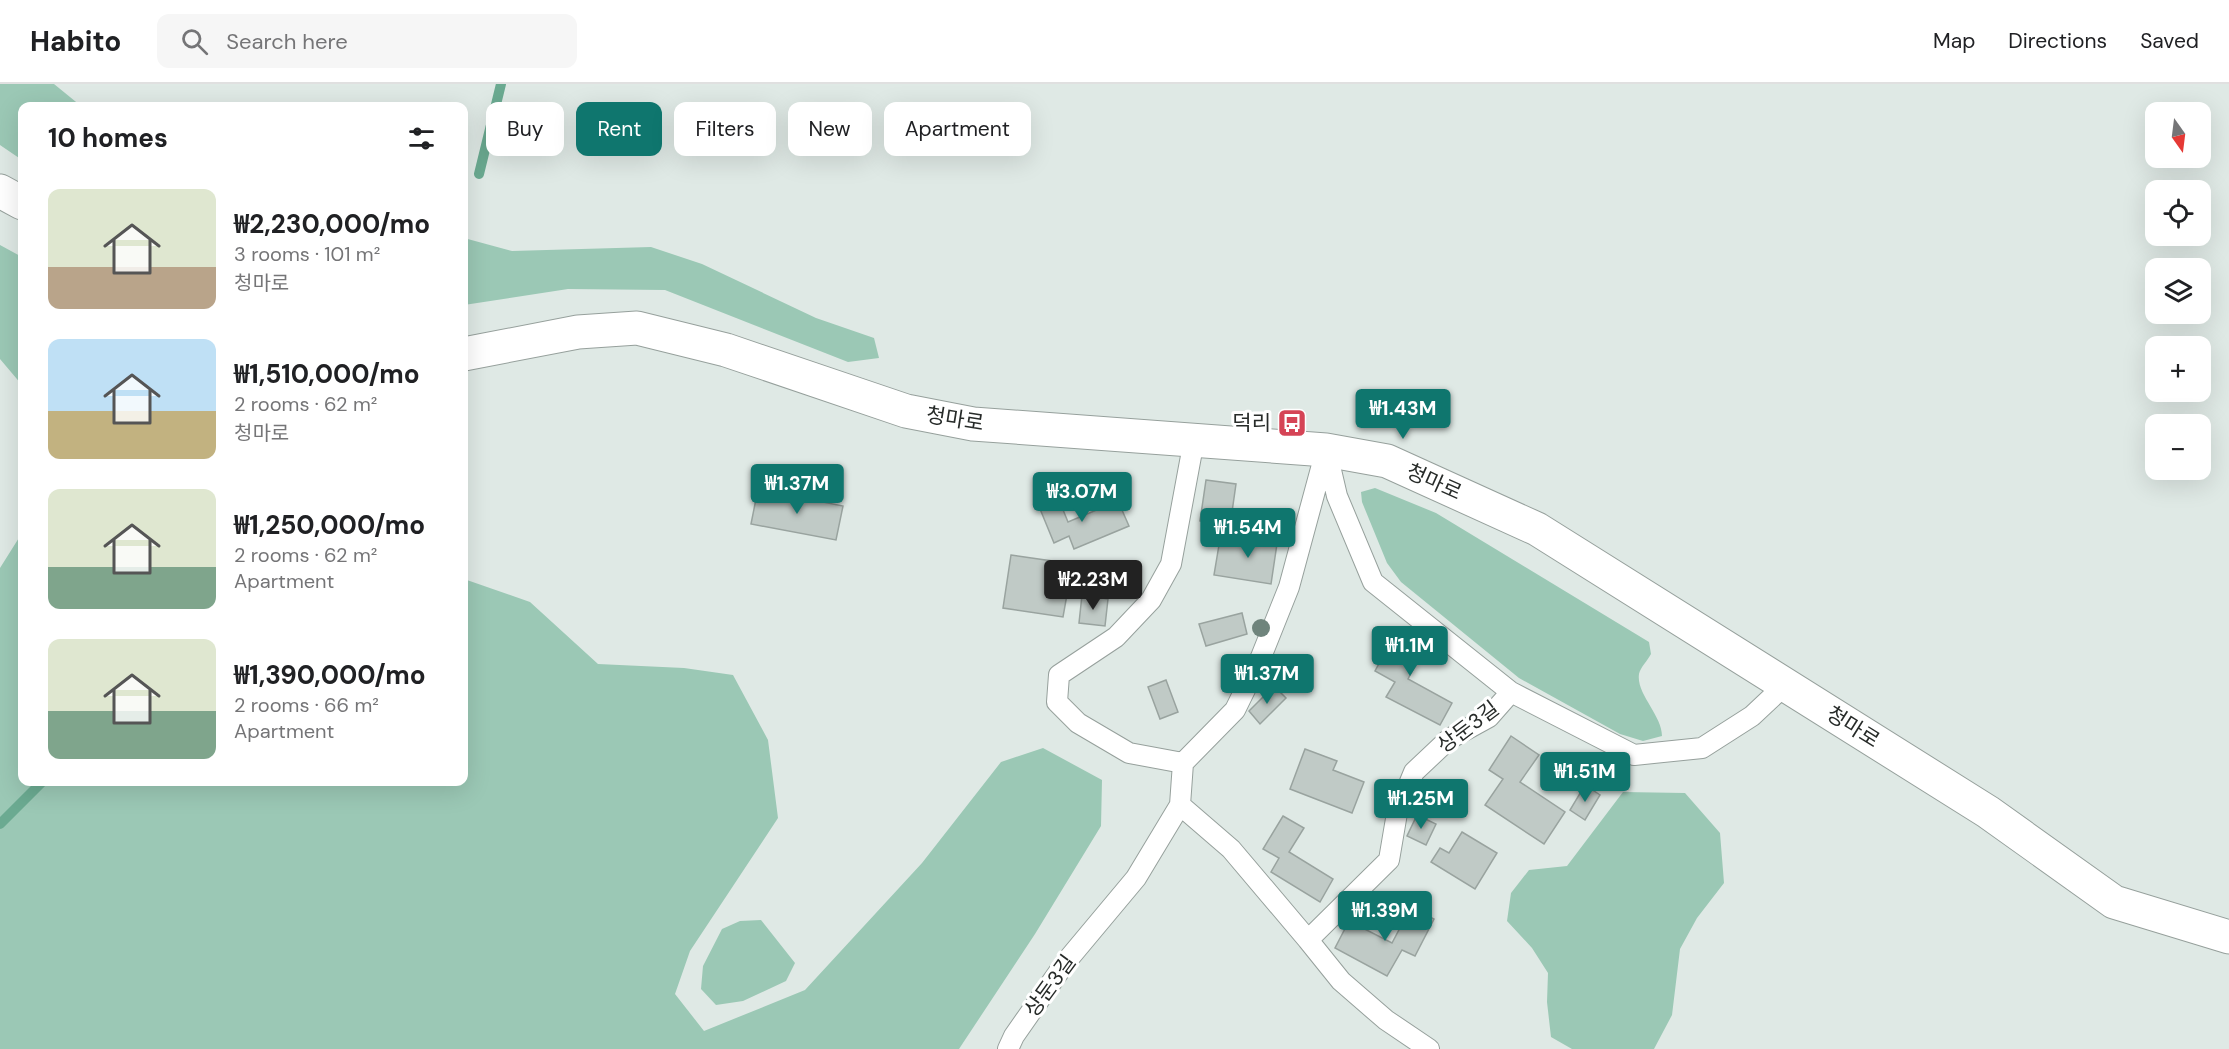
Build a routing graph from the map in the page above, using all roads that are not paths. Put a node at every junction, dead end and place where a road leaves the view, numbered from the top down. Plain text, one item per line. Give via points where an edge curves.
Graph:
1 (0, 191) edge
2 (18, 201) edge
3 (468, 353) edge
4 (1194, 440) junction
5 (1326, 450) junction
6 (1786, 684) junction
7 (1511, 692) junction
8 (1183, 763) junction
9 (1180, 805) junction
10 (2229, 937) edge
11 (1308, 940) junction
12 (1008, 1049) edge
13 (1429, 1049) edge

1 - 2 street
3 - 4 street, 청마로 via 578,332 637,328 726,350 906,411 973,424
4 - 5 street, 청마로
4 - 8 lane via 1171,564 1151,600 1116,637 1059,675 1058,702 1078,723 1129,753
5 - 6 street, 청마로 via 1387,461 1537,530
5 - 7 lane via 1337,496 1373,582
5 - 8 lane via 1288,587 1261,657 1235,710
6 - 7 lane, 상둔3길 via 1752,716 1702,748 1634,755
6 - 10 street, 청마로 via 1988,812 2115,902
7 - 11 lane, 상둔3길 via 1489,717 1449,739 1414,772 1397,813 1389,860
8 - 9 lane, 상둔3길
9 - 11 lane via 1232,849
9 - 12 lane, 상둔3길 via 1136,878 1065,963
11 - 13 lane via 1341,981 1386,1020

